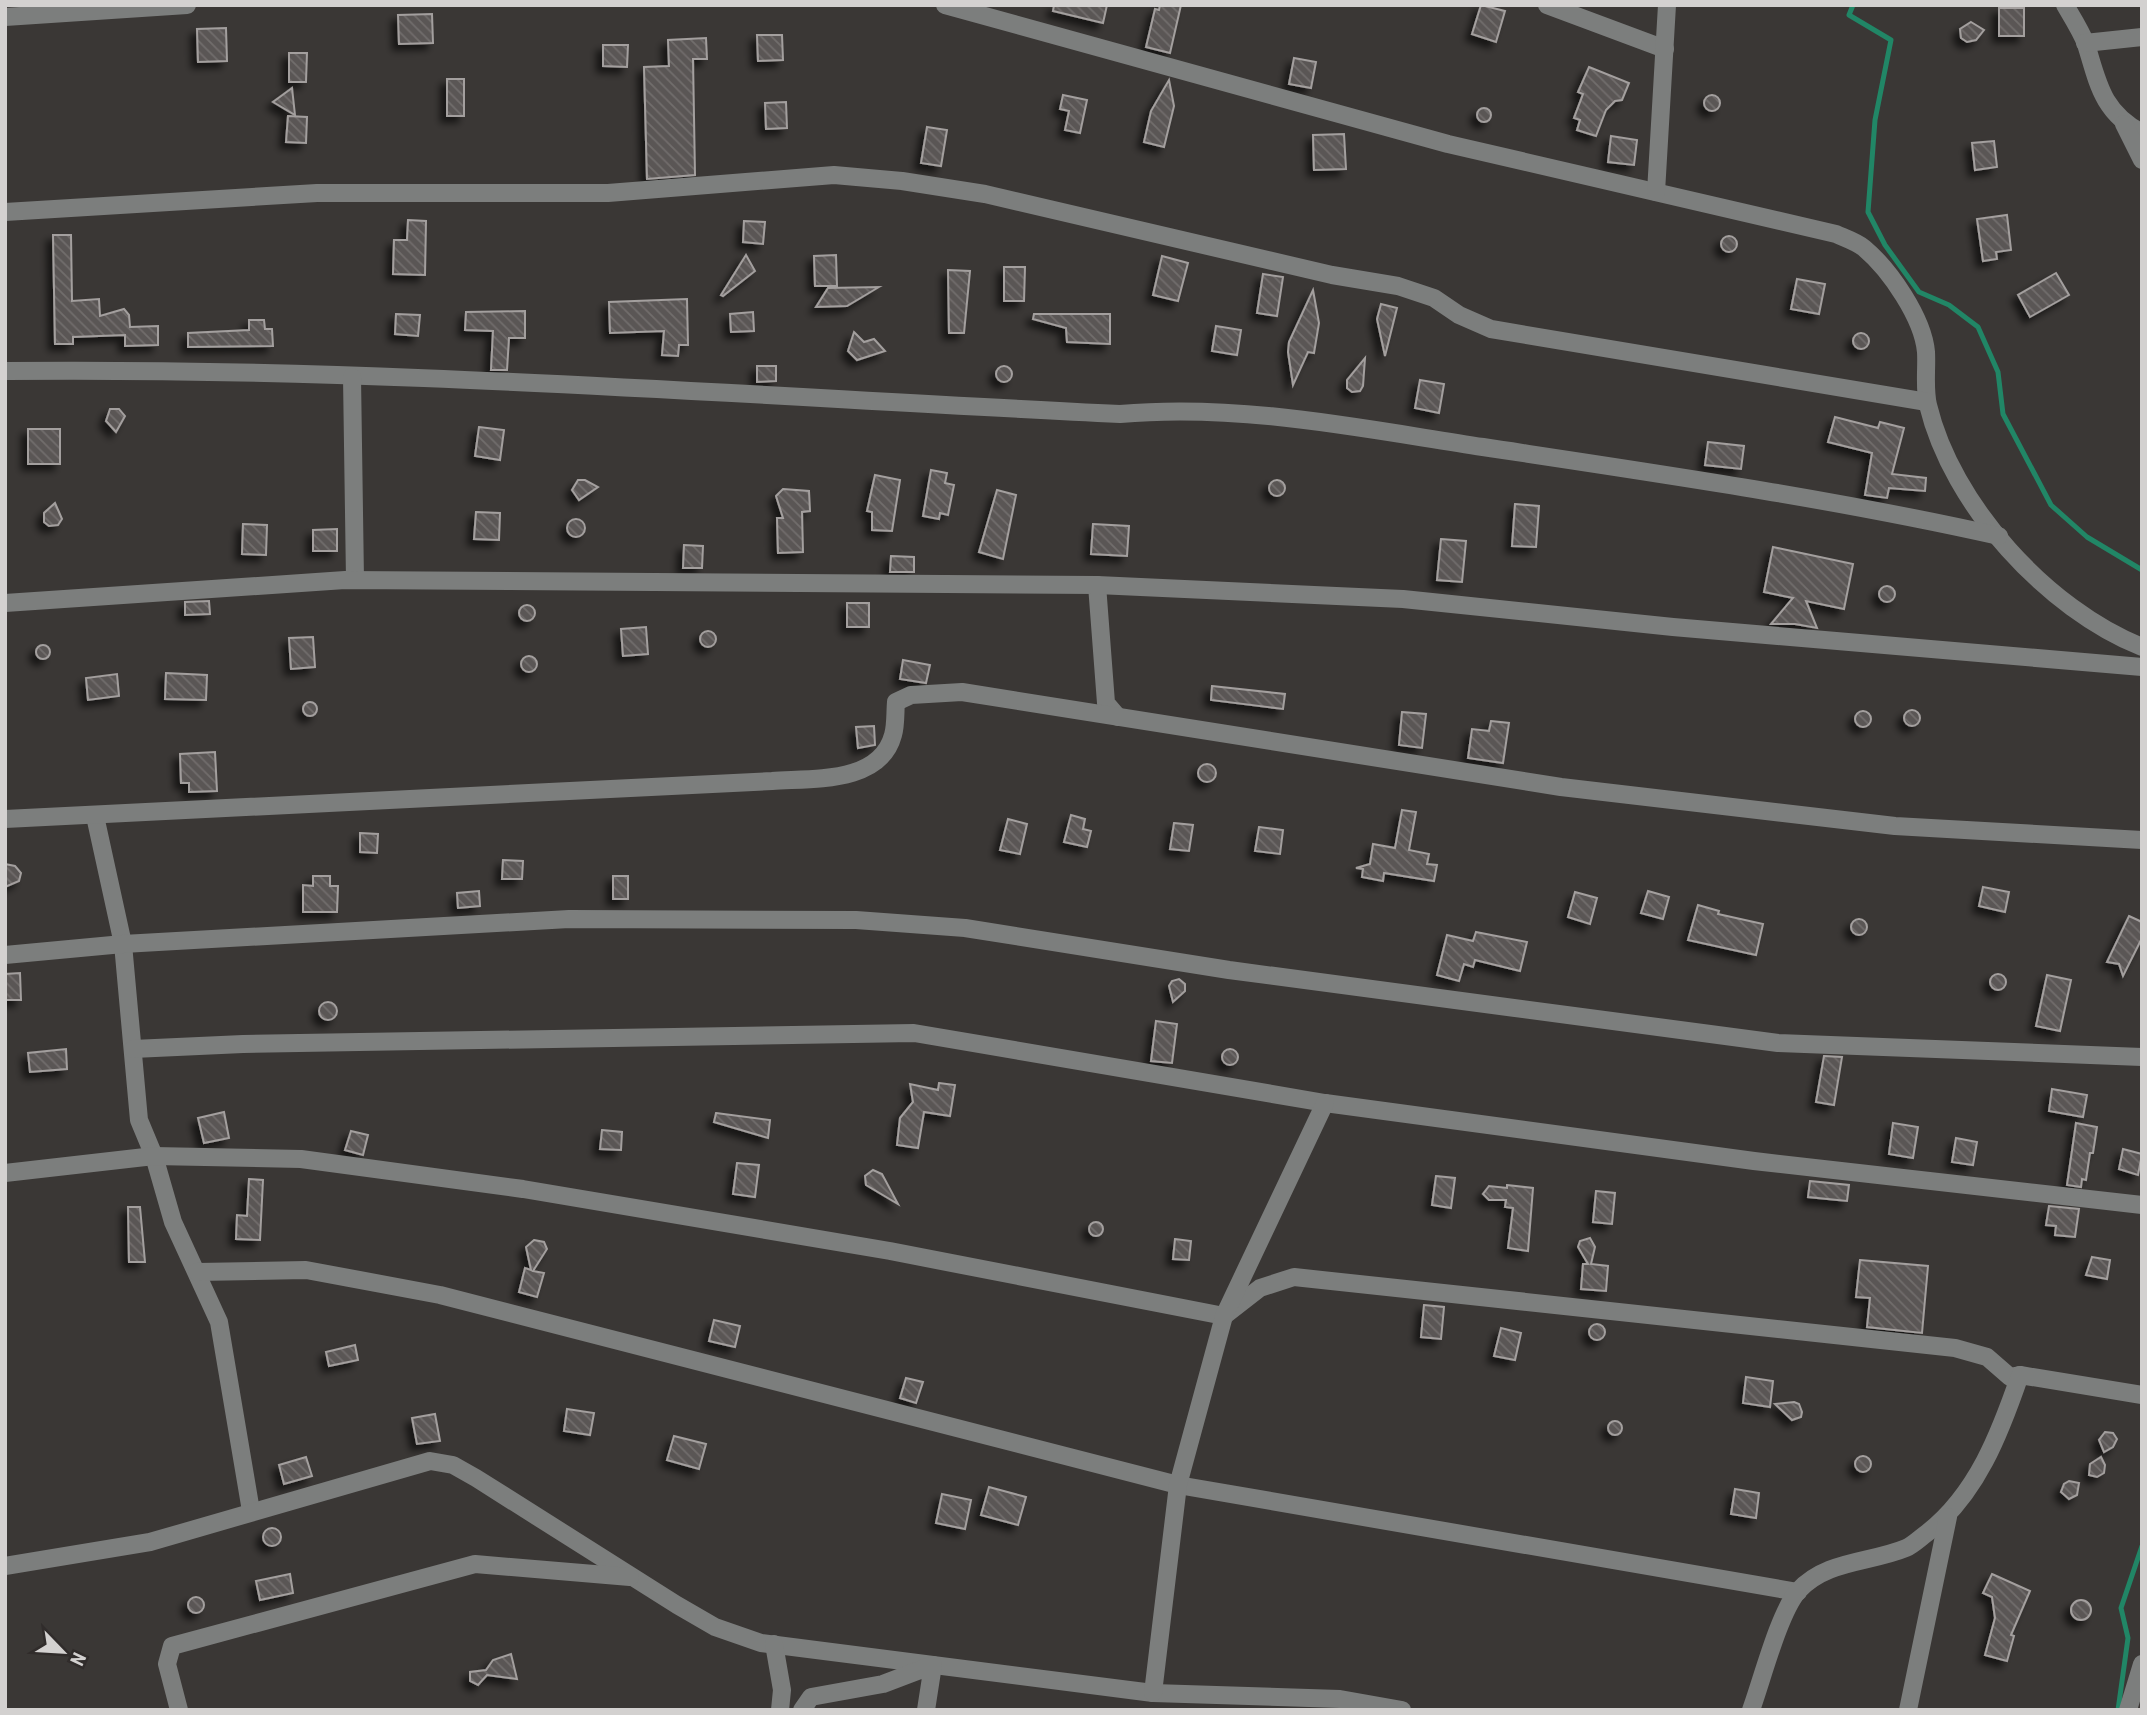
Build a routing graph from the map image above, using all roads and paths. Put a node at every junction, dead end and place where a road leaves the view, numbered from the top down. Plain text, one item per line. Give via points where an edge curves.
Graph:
1 (187, 5) edge
2 (1547, 5) edge
3 (1667, 5) edge
4 (2065, 5) edge
5 (952, 6) edge
6 (5, 18) edge
7 (2142, 37) edge
8 (2085, 43) junction
9 (1665, 49) junction
10 (2124, 124) junction
11 (2142, 133) edge
12 (2142, 160) edge
13 (1656, 192) junction
14 (5, 212) edge
15 (5, 371) edge
16 (352, 377) junction
17 (1927, 402) junction
18 (1999, 536) junction
19 (355, 580) junction
20 (1097, 585) junction
21 (5, 603) edge
22 (2142, 647) edge
23 (2142, 667) edge
24 (1118, 717) junction
25 (95, 816) junction
26 (5, 819) edge
27 (2142, 839) edge
28 (123, 944) junction
29 (5, 955) edge
30 (133, 1049) junction
31 (2142, 1057) edge
32 (1325, 1103) junction
33 (154, 1156) junction
34 (5, 1173) edge
35 (2142, 1205) edge
36 (197, 1272) junction
37 (1224, 1316) junction
38 (2020, 1375) junction
39 (2142, 1395) edge
40 (1178, 1485) junction
41 (251, 1511) junction
42 (1948, 1517) junction
43 (5, 1566) edge
44 (634, 1577) junction
45 (1798, 1592) junction
46 (774, 1644) junction
47 (2142, 1664) edge
48 (933, 1665) junction
49 (1153, 1693) junction
50 (179, 1710) edge
51 (780, 1710) edge
52 (802, 1710) edge
53 (926, 1710) edge
54 (1402, 1710) edge
55 (1751, 1710) edge
56 (1908, 1710) edge
57 (2128, 1710) edge

1 - 6 street
2 - 9 street
3 - 9 street
4 - 8 street
5 - 13 street via 1448,144
7 - 8 street
8 - 10 street via 2103,96
9 - 13 street
10 - 11 street
10 - 12 street
13 - 17 street via 1836,234 1862,246 1907,302 1926,348
14 - 17 street via 317,193 608,192 834,176 902,181 985,194 1332,275 1398,286 1434,298 1491,329
15 - 16 street via 170,369
16 - 18 street via 1121,414 1190,410 1324,423 1633,469
16 - 19 street
17 - 18 street via 1954,475
18 - 22 street via 2036,580 2074,612
19 - 20 street
19 - 21 street
20 - 23 street via 1403,599
20 - 24 street via 1106,704
24 - 25 street via 962,692 911,695 896,702 893,736 883,756 866,769 841,775
24 - 27 street via 1561,788 1895,826
25 - 26 street
25 - 28 street
28 - 29 street
28 - 30 street
28 - 31 street via 569,919 856,920 965,928 1229,970 1778,1043
30 - 32 street via 257,1043 914,1034
30 - 33 street via 139,1120
32 - 35 street via 1754,1161
32 - 37 street
33 - 34 street
33 - 36 street via 173,1222
33 - 37 street via 301,1159 523,1189 890,1251
36 - 40 street via 306,1270 440,1295
36 - 41 street via 219,1322
37 - 38 street via 1260,1287 1294,1277 1955,1348 1987,1357 2010,1377
37 - 40 street
38 - 39 street
38 - 42 street via 2003,1426
40 - 45 street
40 - 49 street
41 - 43 street via 150,1542
41 - 44 street via 430,1461 453,1465
42 - 45 street via 1907,1548 1839,1566
42 - 56 street
44 - 46 street via 715,1627
44 - 50 street via 475,1564 172,1646 167,1664
45 - 55 street
46 - 48 street
46 - 51 street via 782,1690
47 - 57 street
48 - 49 street
48 - 52 street via 883,1684 811,1697
48 - 53 street
49 - 54 street via 1340,1699

